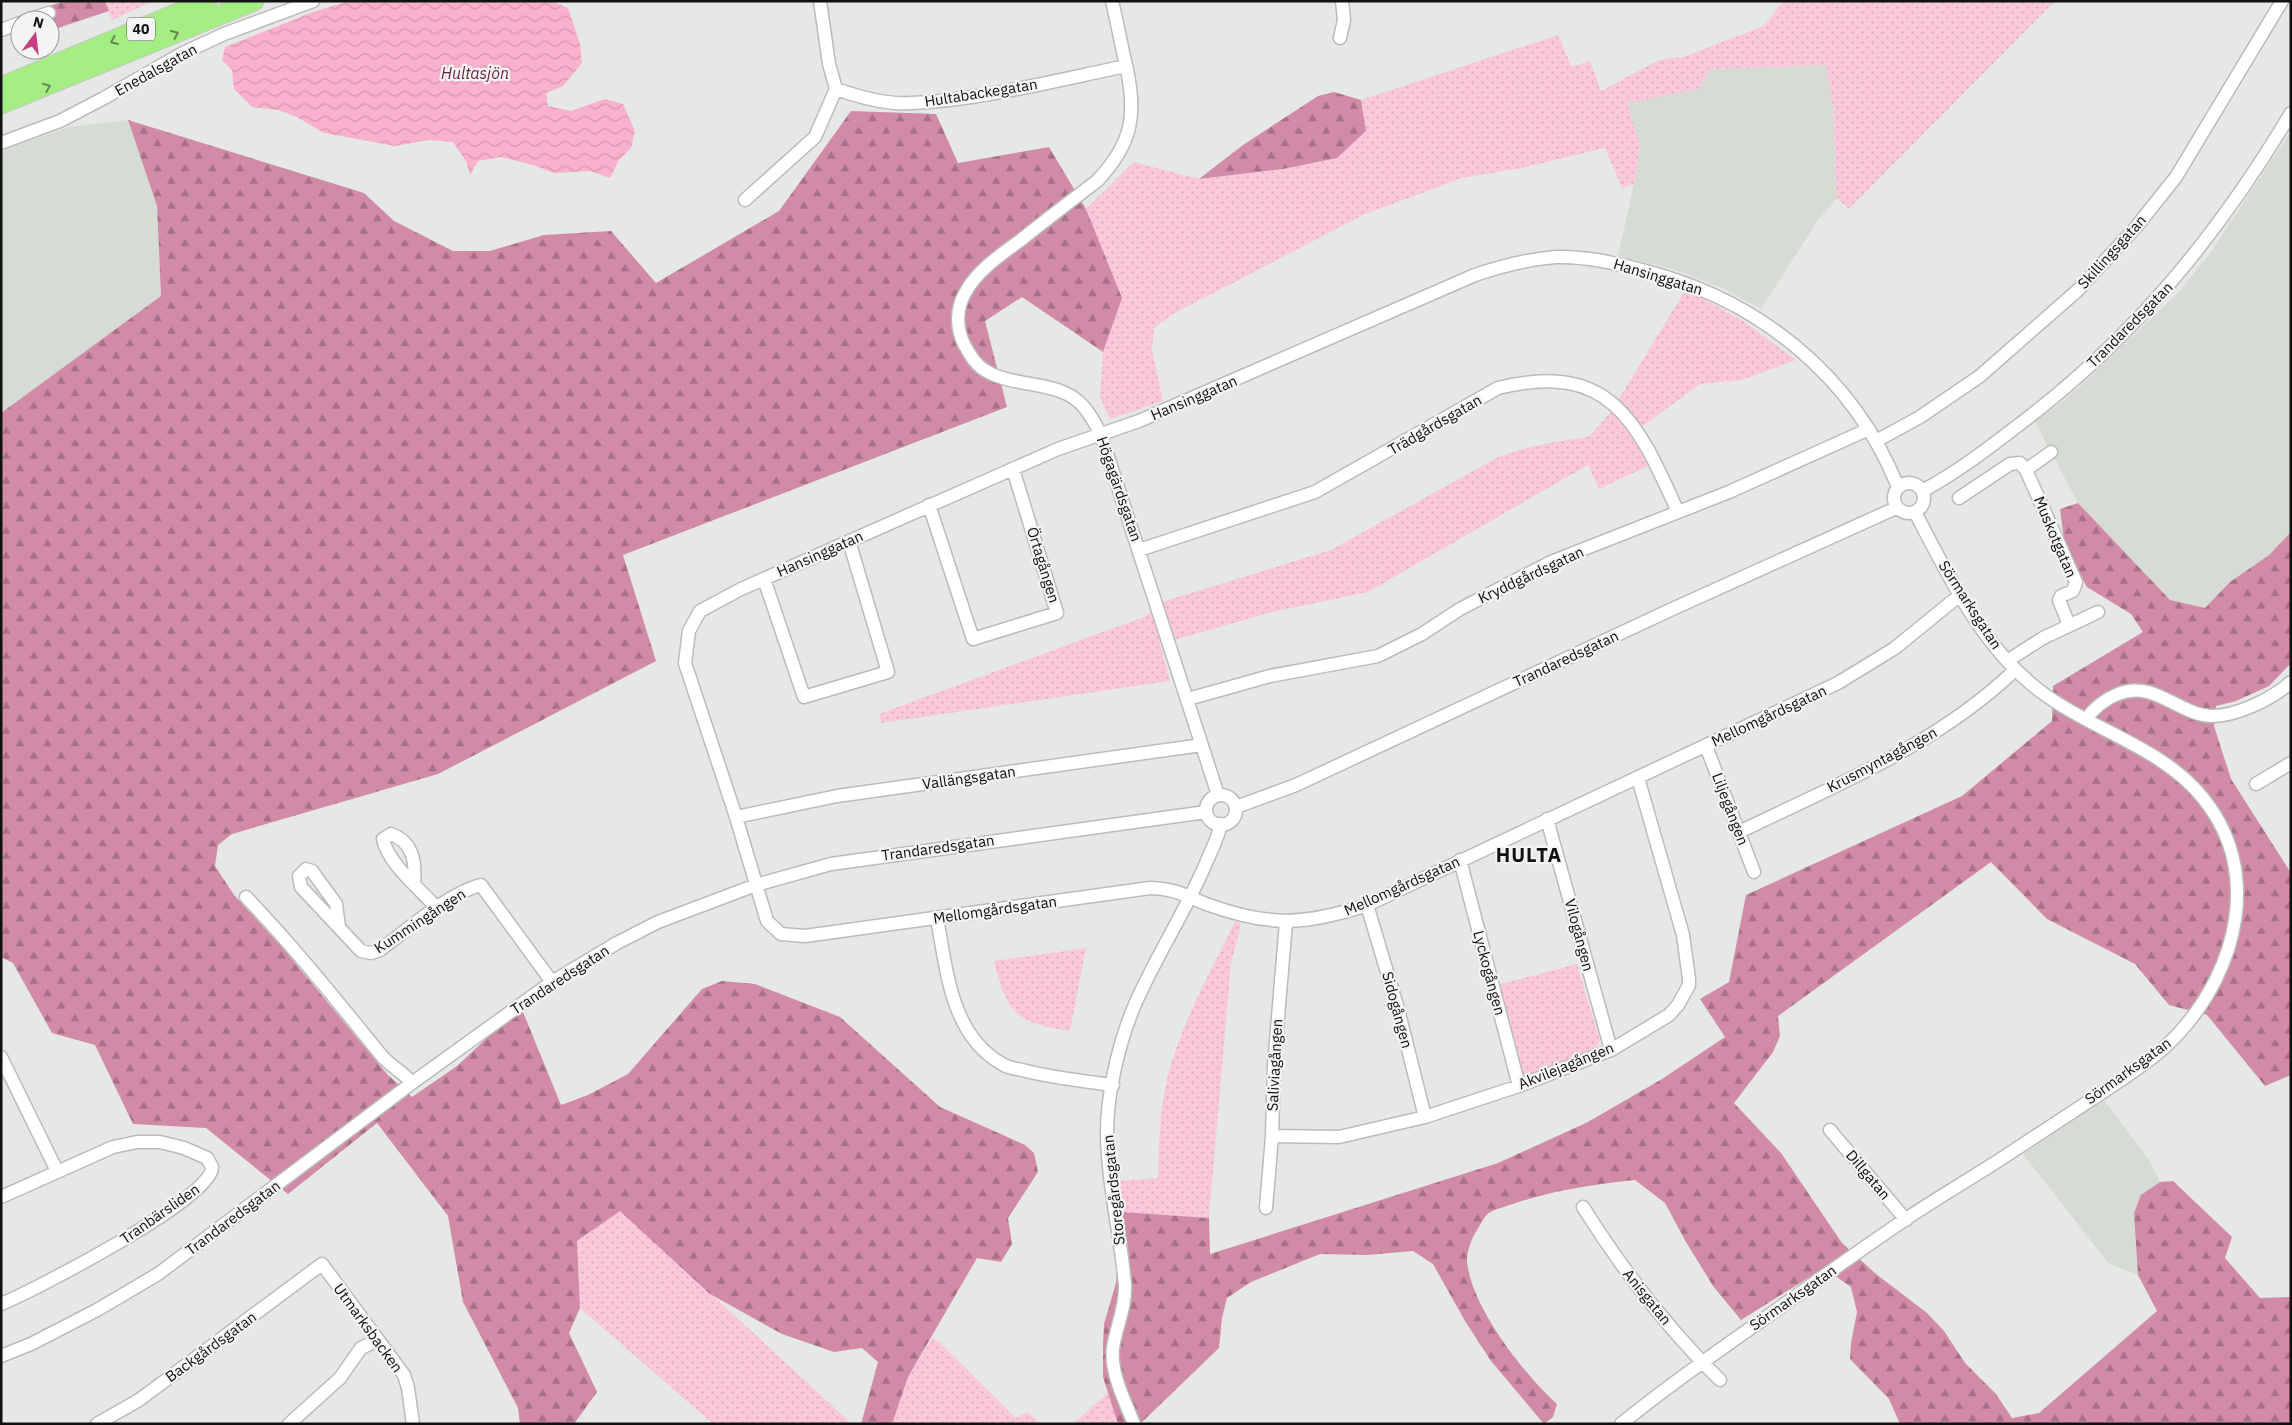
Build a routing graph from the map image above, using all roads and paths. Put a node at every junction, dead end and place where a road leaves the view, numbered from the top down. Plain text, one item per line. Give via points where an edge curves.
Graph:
1 (207, 1) edge
2 (254, 1) edge
3 (313, 1) edge
4 (820, 1) edge
5 (1112, 1) edge
6 (1342, 1) edge
7 (2282, 1) edge
8 (1340, 38) dead end
9 (1126, 66) junction
10 (1, 87) edge
11 (836, 89) junction
12 (1, 104) edge
13 (2291, 113) edge
14 (1, 143) edge
15 (745, 200) dead end
16 (1869, 429) junction
17 (1102, 435) junction
18 (1876, 441) junction
19 (2051, 452) dead end
20 (1013, 469) junction
21 (2026, 470) junction
22 (1898, 487) junction
23 (1922, 491) junction
24 (1959, 498) dead end
25 (929, 505) junction
26 (1896, 508) junction
27 (1678, 512) junction
28 (1915, 512) junction
29 (849, 541) junction
30 (1139, 550) junction
31 (764, 578) junction
32 (1960, 595) junction
33 (2098, 612) dead end
34 (2069, 625) junction
35 (2011, 666) junction
36 (2291, 682) edge
37 (1188, 699) junction
38 (2086, 719) junction
39 (1202, 745) junction
40 (1706, 746) junction
41 (2291, 763) edge
42 (1638, 778) junction
43 (2256, 784) dead end
44 (1218, 795) junction
45 (1236, 807) junction
46 (1206, 812) junction
47 (736, 817) junction
48 (1548, 819) junction
49 (1221, 824) junction
50 (1739, 832) junction
51 (1460, 860) junction
52 (1754, 872) dead end
53 (414, 882) dead end
54 (756, 886) junction
55 (1190, 896) junction
56 (246, 897) dead end
57 (1367, 905) junction
58 (437, 908) junction
59 (937, 919) junction
60 (1286, 922) junction
61 (339, 927) dead end
62 (552, 982) junction
63 (1611, 1050) junction
64 (1, 1057) edge
65 (412, 1084) junction
66 (1113, 1085) junction
67 (1519, 1086) junction
68 (1425, 1116) junction
69 (1830, 1130) dead end
70 (1272, 1136) junction
71 (57, 1171) junction
72 (1, 1197) edge
73 (1583, 1207) dead end
74 (1266, 1208) dead end
75 (1906, 1220) junction
76 (322, 1264) joint
77 (1, 1304) edge
78 (378, 1340) junction
79 (1, 1356) edge
80 (1701, 1363) junction
81 (1720, 1380) dead end
82 (97, 1424) edge
83 (289, 1424) edge
84 (413, 1424) edge
85 (1134, 1424) edge
86 (1621, 1424) edge

1 -> 10 highway, 40
12 -> 2 highway, 40
3 - 14 street, Enedalsgatan via 224,34 60,121
4 - 11 street via 828,64
5 - 9 street, Högagärdsgatan
6 - 8 street via 1344,20
7 - 18 street, Skillingsgatan via 2176,177 2136,227 2078,290 1980,376
9 - 11 street, Hultabackegatan via 962,98 909,104 858,97
9 - 17 street, Högagärdsgatan via 1131,84 1131,124 1110,167 1097,181 996,259 973,281 958,311 960,336 972,359 987,372 1067,394 1083,405
11 - 15 street via 815,137
13 - 23 street, Trandaredsgatan via 2222,220 2147,310 2057,396 1990,447
16 - 17 street, Hansinggatan via 1852,405 1798,347 1747,312 1709,292 1666,276 1609,261 1558,257 1515,262 1475,275 1139,422
16 - 18 street, Hansinggatan
16 - 27 street, Kryddgårdsgatan
17 - 20 street, Hansinggatan via 1058,449
17 - 30 street, Högagärdsgatan
18 - 22 street, Hansinggatan
19 - 21 street
20 - 25 street, Hansinggatan
20 - 25 street, Örtagången via 1057,612 973,639
21 - 24 street via 2020,463 2010,464
21 - 34 street, Muskotgatan via 2076,582 2073,591 2059,600
22 - 23 street via 1911,483
22 - 26 street via 1893,497
23 - 28 street via 1923,503
25 - 29 street, Hansinggatan
26 - 28 street via 1905,514
26 - 45 street, Trandaredsgatan via 1296,785
27 - 30 street, Trädgårdsgatan via 1646,444 1632,421 1612,402 1585,388 1555,380 1526,381 1498,388 1315,492
27 - 37 street, Kryddgårdsgatan via 1551,562 1378,656 1270,676
28 - 32 street, Sörmarksgatan
29 - 31 street, Hansinggatan
29 - 31 street via 888,672 804,697
30 - 37 street, Högagärdsgatan
31 - 47 street, Hansinggatan via 700,611 687,642 685,663
32 - 35 street, Sörmarksgatan
32 - 40 street, Mellomgårdsgatan via 1895,648 1838,683
33 - 34 street
34 - 35 street via 2043,638
35 - 38 street, Sörmarksgatan via 2045,695
35 - 50 street, Krusmyntagången via 1934,734
36 - 38 street via 2252,707 2212,716 2184,708 2157,694 2128,690 2108,698
37 - 39 street, Högagärdsgatan
38 - 75 street, Sörmarksgatan via 2174,769 2203,797 2222,827 2232,855 2238,896 2231,945 2199,1007 2178,1034 2157,1052 2053,1126
39 - 44 street, Högagärdsgatan
39 - 47 street, Vallängsgatan via 837,796
40 - 42 street, Mellomgårdsgatan
40 - 50 street, Liljegången
41 - 43 street
42 - 48 street, Mellomgårdsgatan
42 - 63 street, Akvilejagången via 1683,935 1689,985 1668,1015
44 - 45 street via 1229,797
44 - 46 street via 1209,801
45 - 49 street via 1232,819
46 - 49 street via 1212,821
46 - 54 street, Trandaredsgatan via 840,862
47 - 54 street, Hansinggatan
48 - 51 street, Mellomgårdsgatan
48 - 63 street, Vilogången
49 - 55 street, Storegårdsgatan
50 - 52 street, Liljegången
51 - 57 street, Mellomgårdsgatan
51 - 67 street, Lyckogången
53 - 58 street
54 - 59 street, Mellomgårdsgatan via 767,921 781,934 805,936
54 - 62 street, Trandaredsgatan via 658,922
55 - 59 street, Mellomgårdsgatan via 1172,889 1150,888
55 - 60 street, Mellomgårdsgatan via 1246,917
55 - 66 street, Storegårdsgatan via 1134,1007 1120,1046
56 - 65 street via 386,1060
57 - 60 street, Mellomgårdsgatan via 1315,920
57 - 68 street, Sidogången
58 - 61 street, Kummingången via 380,950 371,953 361,951
58 - 62 street, Kummingången via 481,885
59 - 66 street via 952,995 977,1046 1005,1066
60 - 70 street, Saliviagången via 1274,1065
62 - 65 street, Trandaredsgatan
63 - 67 street, Akvilejagången
64 - 71 street
65 - 79 street, Trandaredsgatan via 158,1274 31,1344
66 - 85 street, Storegårdsgatan via 1106,1137 1125,1294 1112,1364
67 - 68 street, Akvilejagången
68 - 70 street, Akvilejagången via 1339,1137
69 - 75 street, Dillgatan
70 - 74 street, Saliviagången
71 - 72 street, Tranbärsliden
71 - 77 street, Tranbärsliden via 113,1147 150,1141 193,1151 207,1158 213,1171 201,1187 136,1232 84,1264
73 - 80 street, Anisgatan via 1637,1286
75 - 80 street, Sörmarksgatan
76 - 78 street, Utmarksbacken
76 - 82 street, Backgårdsgatan via 139,1400
78 - 83 street via 362,1348 340,1378
78 - 84 street, Utmarksbacken via 404,1375
80 - 81 street, Anisgatan
80 - 86 street, Sörmarksgatan

